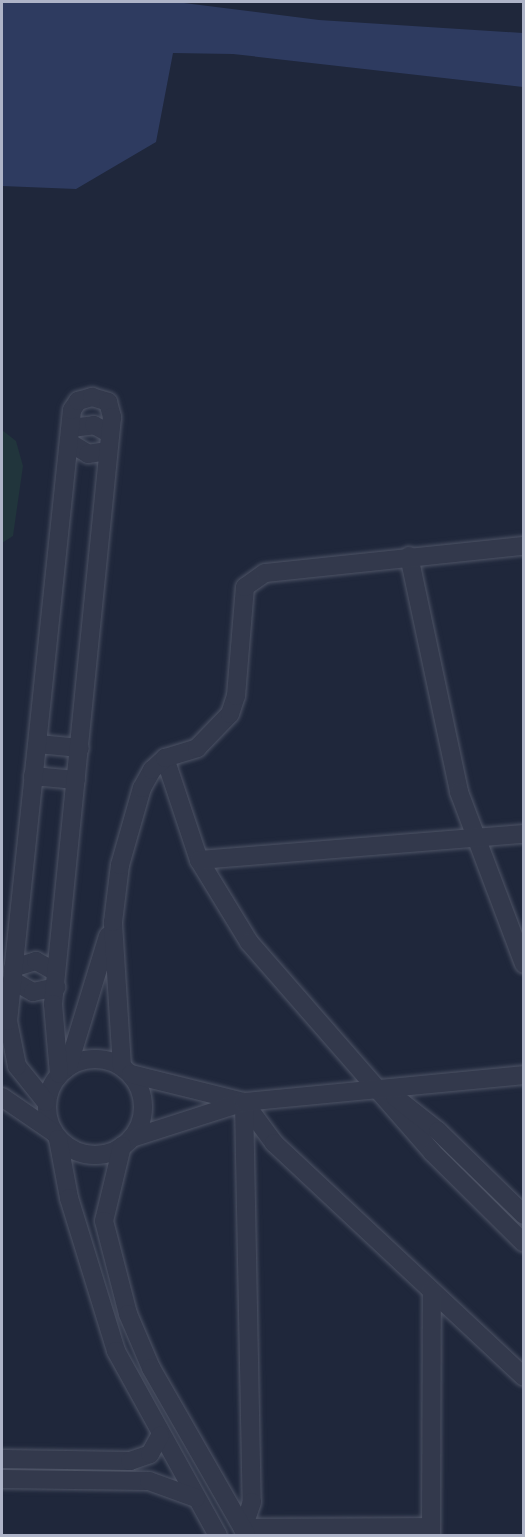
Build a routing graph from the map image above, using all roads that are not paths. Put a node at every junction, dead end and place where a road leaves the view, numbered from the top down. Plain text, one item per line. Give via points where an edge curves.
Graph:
1 (70, 435) junction
2 (109, 443) junction
3 (524, 546) edge
4 (409, 556) junction
5 (38, 744) junction
6 (80, 748) junction
7 (165, 758) junction
8 (33, 776) junction
9 (76, 780) junction
10 (524, 834) edge
11 (472, 839) junction
12 (199, 860) junction
13 (113, 922) junction
14 (524, 964) edge
15 (13, 974) junction
16 (56, 979) junction
17 (63, 1071) junction
18 (126, 1071) junction
19 (524, 1076) edge
20 (378, 1087) junction
21 (2, 1097) edge
22 (46, 1102) junction
23 (244, 1102) junction
24 (56, 1135) junction
25 (127, 1142) junction
26 (524, 1215) edge
27 (524, 1243) edge
28 (432, 1291) junction
29 (524, 1377) edge
30 (160, 1436) junction
31 (2, 1459) edge
32 (2, 1479) edge
33 (196, 1498) junction
34 (431, 1531) edge
35 (245, 1532) edge
36 (218, 1536) edge

1 - 2 street via 94,425
1 - 2 street via 88,454
1 - 2 street via 74,405 92,397 108,402 112,410
1 - 5 street
2 - 6 street
3 - 4 street
4 - 7 street via 255,577 241,601 236,696 230,714 198,748
4 - 11 street via 426,653
5 - 6 street
5 - 8 street
6 - 9 street
7 - 12 street
7 - 13 street via 142,788 120,865
8 - 9 street
8 - 15 street
9 - 16 street
10 - 11 street
11 - 12 street
11 - 14 street
12 - 20 street via 249,942
13 - 17 street
13 - 18 street
15 - 16 street via 33,992
15 - 16 street via 36,961
15 - 22 street via 12,1052 25,1080
16 - 17 street via 52,1031
17 - 18 street via 95,1059
17 - 22 street
18 - 23 street
18 - 25 street via 142,1099
19 - 20 street
20 - 23 street
20 - 26 street via 438,1131
20 - 27 street via 432,1152
21 - 24 street
22 - 24 street
23 - 25 street
23 - 28 street via 274,1143
23 - 35 street via 252,1502
24 - 25 street via 89,1154
24 - 30 street via 93,1286 116,1351
25 - 35 street via 104,1221 128,1314 151,1368
28 - 29 street
28 - 34 street
30 - 31 street via 150,1454 130,1461
30 - 33 street
32 - 33 street via 149,1481
33 - 36 street
34 - 35 street

